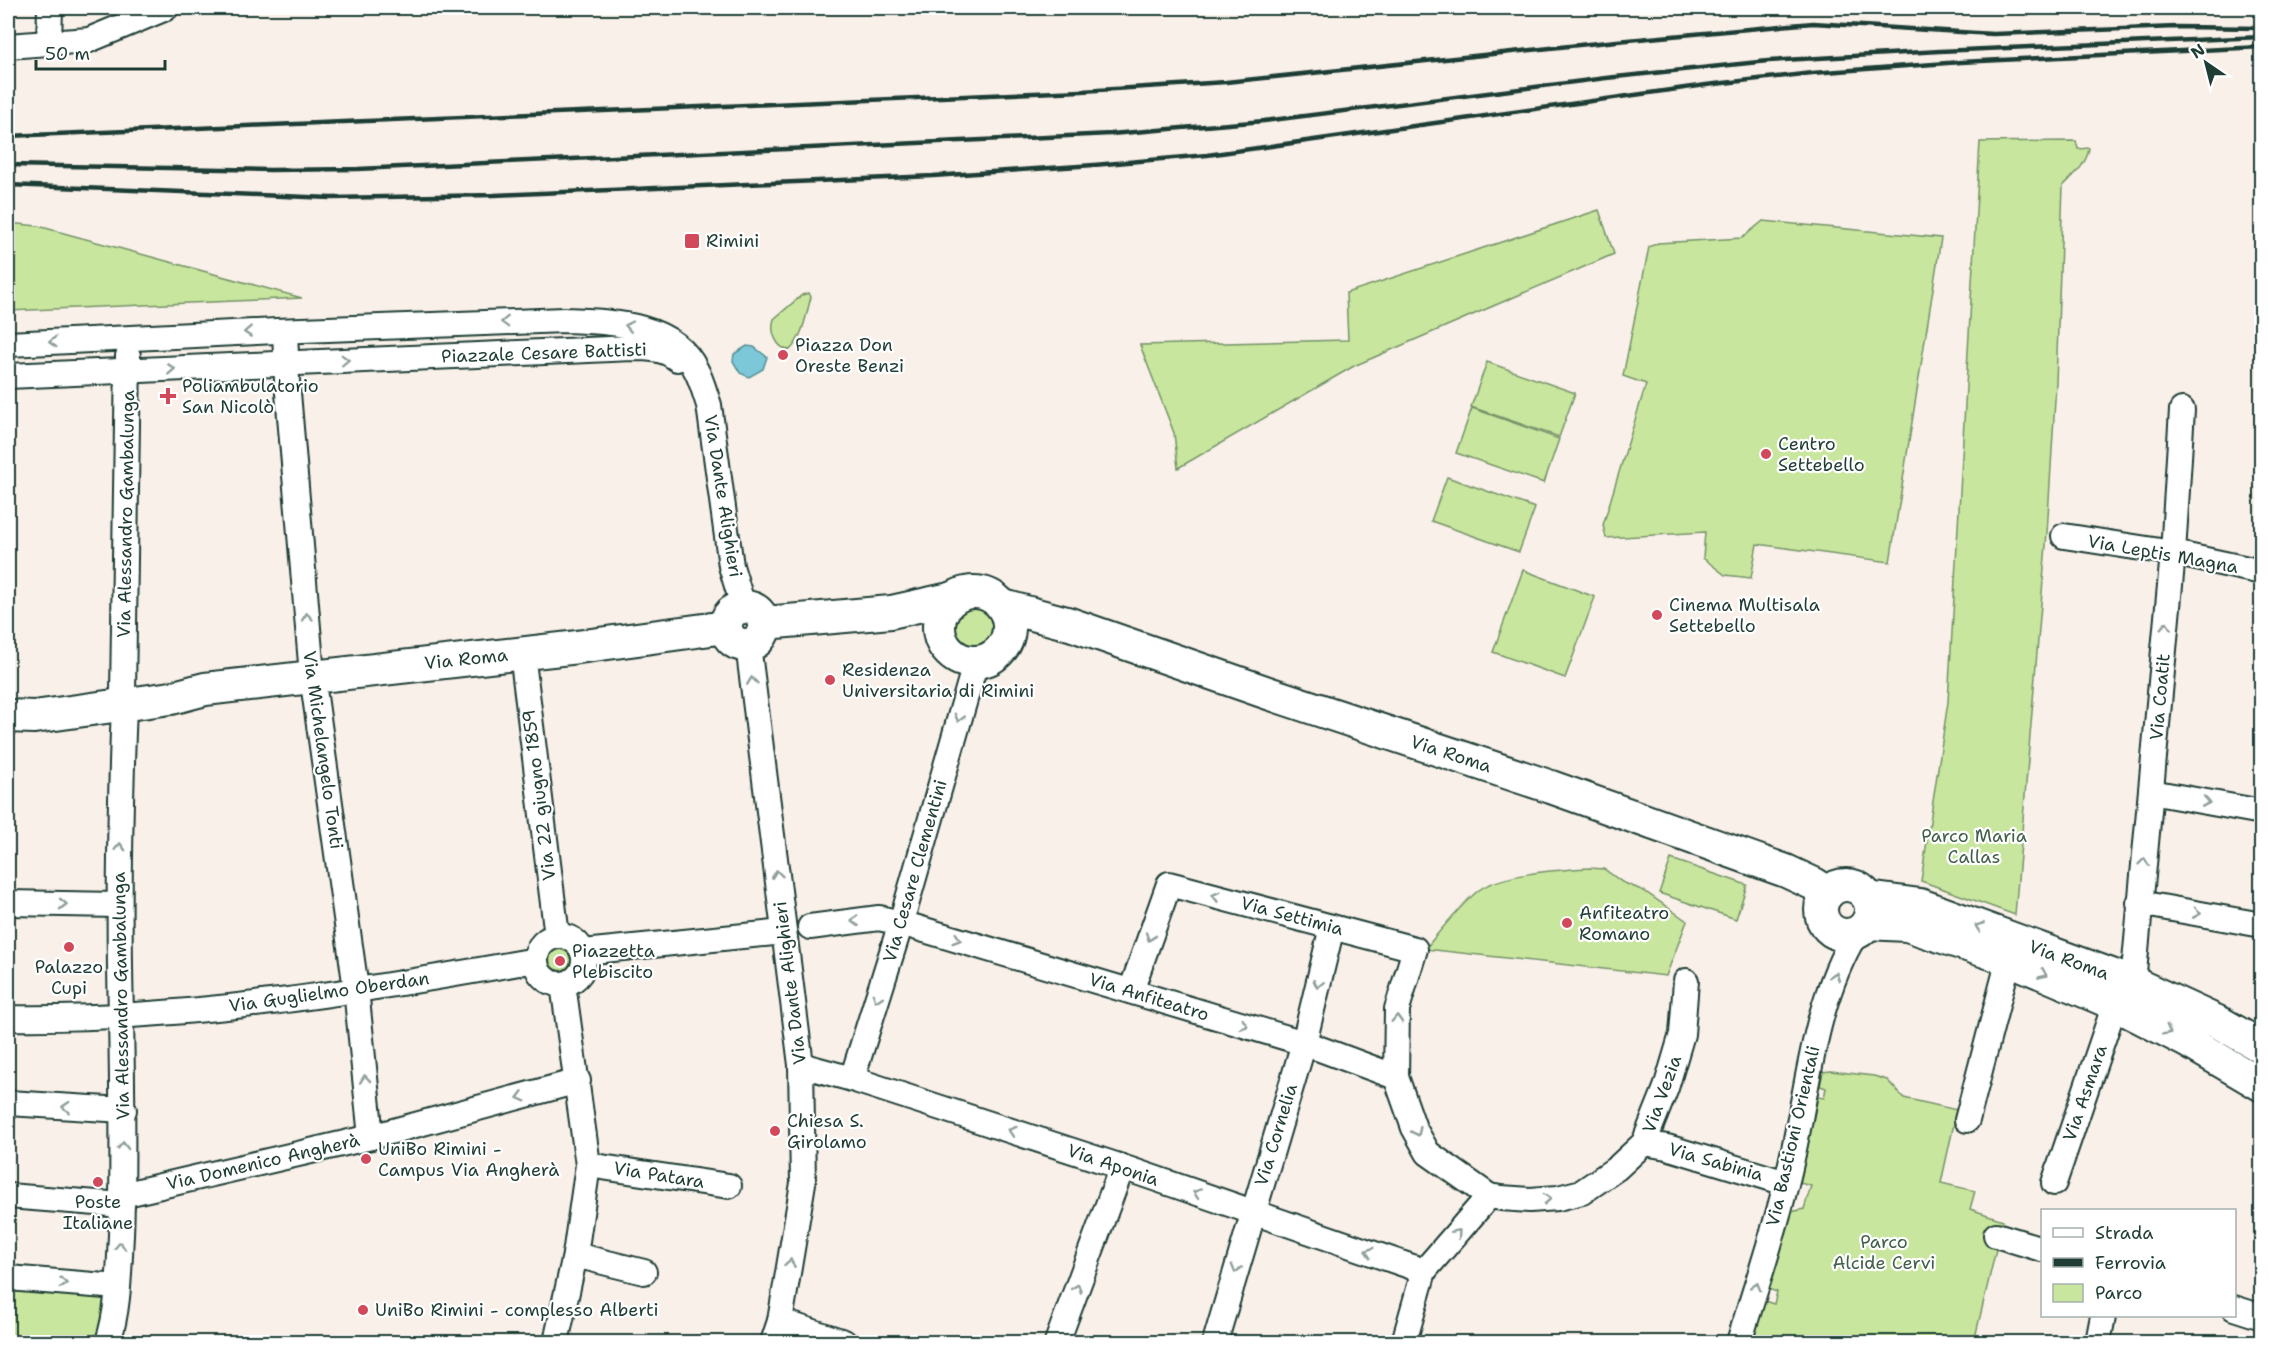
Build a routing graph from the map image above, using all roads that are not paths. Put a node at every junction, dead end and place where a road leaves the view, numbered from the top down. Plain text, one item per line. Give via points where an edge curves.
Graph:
1 (50, 8) edge
2 (161, 8) edge
3 (49, 42) junction
4 (8, 46) edge
5 (285, 331) junction
6 (127, 339) junction
7 (8, 344) edge
8 (286, 362) junction
9 (128, 371) junction
10 (8, 376) edge
11 (703, 386) junction
12 (2182, 410) dead end
13 (2064, 536) dead end
14 (2173, 553) junction
15 (2262, 572) edge
16 (954, 598) junction
17 (1003, 606) junction
18 (891, 612) junction
19 (1070, 624) junction
20 (745, 625) junction
21 (940, 637) junction
22 (1007, 638) junction
23 (522, 653) junction
24 (973, 662) junction
25 (312, 675) junction
26 (124, 699) junction
27 (8, 715) edge
28 (2151, 792) junction
29 (2262, 812) edge
30 (1827, 893) junction
31 (8, 903) edge
32 (2139, 903) junction
33 (118, 905) junction
34 (1864, 918) junction
35 (901, 923) junction
36 (2262, 925) edge
37 (810, 927) dead end
38 (1332, 927) junction
39 (784, 932) junction
40 (557, 936) junction
41 (1415, 949) joint
42 (584, 952) junction
43 (2009, 959) junction
44 (536, 960) junction
45 (1686, 981) dead end
46 (563, 984) junction
47 (356, 989) junction
48 (1131, 991) junction
49 (2124, 993) junction
50 (121, 1016) junction
51 (8, 1018) edge
52 (1304, 1043) junction
53 (2262, 1047) edge
54 (801, 1065) junction
55 (1396, 1077) junction
56 (852, 1079) junction
57 (578, 1081) junction
58 (2252, 1081) edge
59 (2262, 1101) edge
60 (8, 1104) edge
61 (123, 1110) junction
62 (1967, 1120) dead end
63 (371, 1137) junction
64 (1644, 1143) junction
65 (588, 1165) junction
66 (1122, 1167) junction
67 (1786, 1183) junction
68 (2054, 1183) dead end
69 (729, 1186) dead end
70 (8, 1196) edge
71 (1489, 1196) junction
72 (122, 1200) junction
73 (1252, 1213) junction
74 (1996, 1234) dead end
75 (2041, 1248) edge
76 (575, 1255) junction
77 (1424, 1271) junction
78 (644, 1272) dead end
79 (8, 1278) edge
80 (118, 1287) junction
81 (2236, 1308) edge
82 (2103, 1317) edge
83 (2262, 1317) edge
84 (776, 1332) edge
85 (556, 1340) edge
86 (108, 1342) edge
87 (844, 1342) edge
88 (1057, 1342) edge
89 (1215, 1342) edge
90 (1404, 1342) edge
91 (1739, 1342) edge
92 (2098, 1342) edge

1 - 3 street
2 - 3 street via 89,40
3 - 4 street
5 -> 6 street, Piazzale Cesare Battisti
5 - 8 street
11 -> 5 street, Piazzale Cesare Battisti via 682,350 648,331 607,322 564,320
6 -> 7 street, Piazzale Cesare Battisti
6 - 9 street
9 -> 8 street, Piazzale Cesare Battisti
8 -> 11 street, Piazzale Cesare Battisti via 652,348 673,355
25 -> 8 street, Via Michelangelo Tonti
9 - 10 street, Piazzale Cesare Battisti
9 - 26 street, Via Alessandro Gambalunga
11 - 20 street, Via Dante Alighieri via 709,405 731,566
12 - 14 street, Via Coatit
13 - 14 street, Via Leptis Magna
14 - 15 street, Via Leptis Magna
28 -> 14 street, Via Coatit
16 - 17 main road via 975,591 995,598
16 - 18 main road, Via Roma
16 - 21 main road via 941,615
17 - 19 main road, Via Roma
17 - 22 main road via 1008,616
18 - 20 main road, Via Roma
18 - 21 main road, Via Roma via 923,621
19 - 22 main road
19 - 30 main road, Via Roma via 1683,833 1786,871
20 - 23 main road, Via Roma
39 -> 20 street, Via Dante Alighieri
21 - 24 main road via 953,655
22 - 24 main road via 994,656
23 - 25 main road, Via Roma
23 - 40 street, Via 22 giugno 1859
24 -> 35 street, Via Cesare Clementini
25 - 26 main road, Via Roma via 205,689 172,686
25 - 47 street, Via Michelangelo Tonti
26 - 27 main road, Via Roma via 32,707
33 -> 26 street, Via Alessandro Gambalunga
28 -> 29 street
32 -> 28 street, Via Coatit
30 - 34 main road via 1849,885 1862,891
30 - 34 main road via 1821,913 1826,926 1836,934 1843,935
31 -> 33 street
32 -> 36 street
32 - 49 street, Via Coatit
33 - 50 street, Via Alessandro Gambalunga
34 - 43 main road, Via Roma via 1907,925
49 -> 34 main road, Via Roma via 1920,905
67 -> 34 street, Via Bastioni Orientali via 1820,1021 1843,955
35 -> 37 street via 879,918
35 -> 48 street, Via Anfiteatro
35 -> 56 street, Via Cesare Clementini
38 - 41 street, Via Settimia
38 -> 48 street, Via Settimia via 1169,884
38 -> 52 street, Via Cornelia
39 - 42 street
39 - 54 street, Via Dante Alighieri
40 - 42 street via 576,941
40 - 44 street via 544,942
55 -> 41 street, Via Vezia via 1396,1009
42 - 46 street via 583,970
43 -> 49 main road, Via Roma
43 - 62 street, Via Roma
44 - 46 street via 541,975 555,984
44 - 47 street, Via Guglielmo Oberdan
45 - 64 street, Via Vezia via 1682,1034
46 - 57 street
47 - 50 street, Via Guglielmo Oberdan via 234,1007
63 -> 47 street, Via Michelangelo Tonti
48 -> 52 street, Via Anfiteatro
49 - 53 main road, Via Roma via 2220,1023
49 -> 58 main road, Via Roma via 2187,1041
49 - 68 street, Via Asmara
50 - 51 street, Via Guglielmo Oberdan
50 - 61 street, Via Alessandro Gambalunga
52 - 55 street, Via Anfiteatro
52 - 73 street, Via Cornelia
54 - 56 street, Via Aponia
84 -> 54 street, Via Dante Alighieri via 803,1183
55 -> 71 street, Via Vezia via 1414,1128 1428,1153
66 -> 56 street, Via Aponia
57 -> 63 street, Via Domenico Angherà
57 - 65 street
58 - 59 street, Via Roma
61 -> 60 street
72 -> 61 street, Via Alessandro Gambalunga
63 - 72 street, Via Domenico Angherà
64 - 67 street, Via Sabinia
71 -> 64 street, Via Vezia via 1530,1200 1582,1192
65 - 69 street, Via Patara
65 - 76 street
73 -> 66 street, Via Aponia
88 -> 66 street
91 -> 67 street, Via Bastioni Orientali
70 - 72 street, Via Domenico Angherà
77 -> 71 street
80 -> 72 street, Via Alessandro Gambalunga
77 -> 73 street, Via Aponia
73 -> 89 street, Via Cornelia
74 - 75 street
76 - 78 street
76 - 85 street
77 - 90 street
79 -> 80 street
80 - 86 street, Via Alessandro Gambalunga
81 - 83 street
82 - 92 street
84 - 87 street

